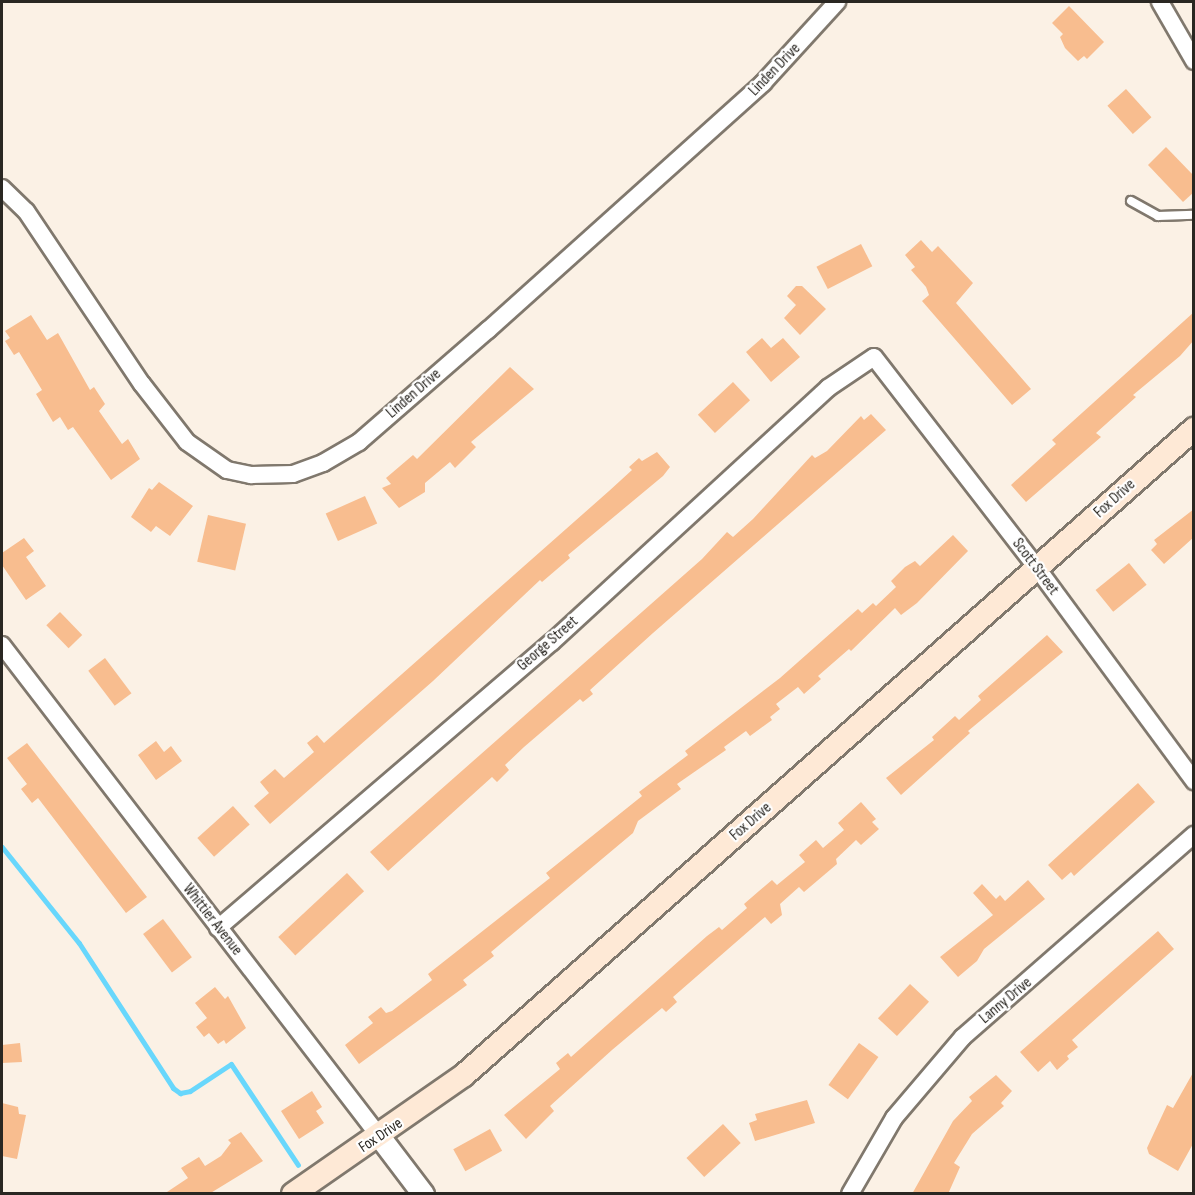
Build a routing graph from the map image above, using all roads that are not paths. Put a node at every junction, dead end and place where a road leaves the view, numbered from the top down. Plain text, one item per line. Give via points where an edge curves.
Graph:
1 (837, 2) edge
2 (1160, 2) edge
3 (1193, 60) edge
4 (2, 188) edge
5 (1131, 201) dead end
6 (1194, 215) edge
7 (874, 357) joint
8 (1194, 429) edge
9 (1037, 568) junction
10 (2, 645) edge
11 (1194, 781) edge
12 (1194, 835) edge
13 (218, 928) junction
14 (379, 1136) junction
15 (293, 1194) edge
16 (423, 1194) edge
17 (850, 1194) edge

1 - 4 street, Linden Drive via 764,83 488,330 359,441 323,463 293,474 250,475 227,470 187,442 142,384 26,210
2 - 3 street
5 - 6 lane via 1158,216
7 - 9 street, Scott Street
7 - 13 street, George Street via 828,388 552,642
8 - 9 main road, Fox Drive
9 - 11 street, Scott Street
9 - 14 main road, Fox Drive via 464,1075
10 - 13 street, Whittier Avenue
12 - 17 street, Lanny Drive via 963,1037 894,1118
13 - 14 street, Whittier Avenue
14 - 15 main road, Fox Drive
14 - 16 street, Whittier Avenue

